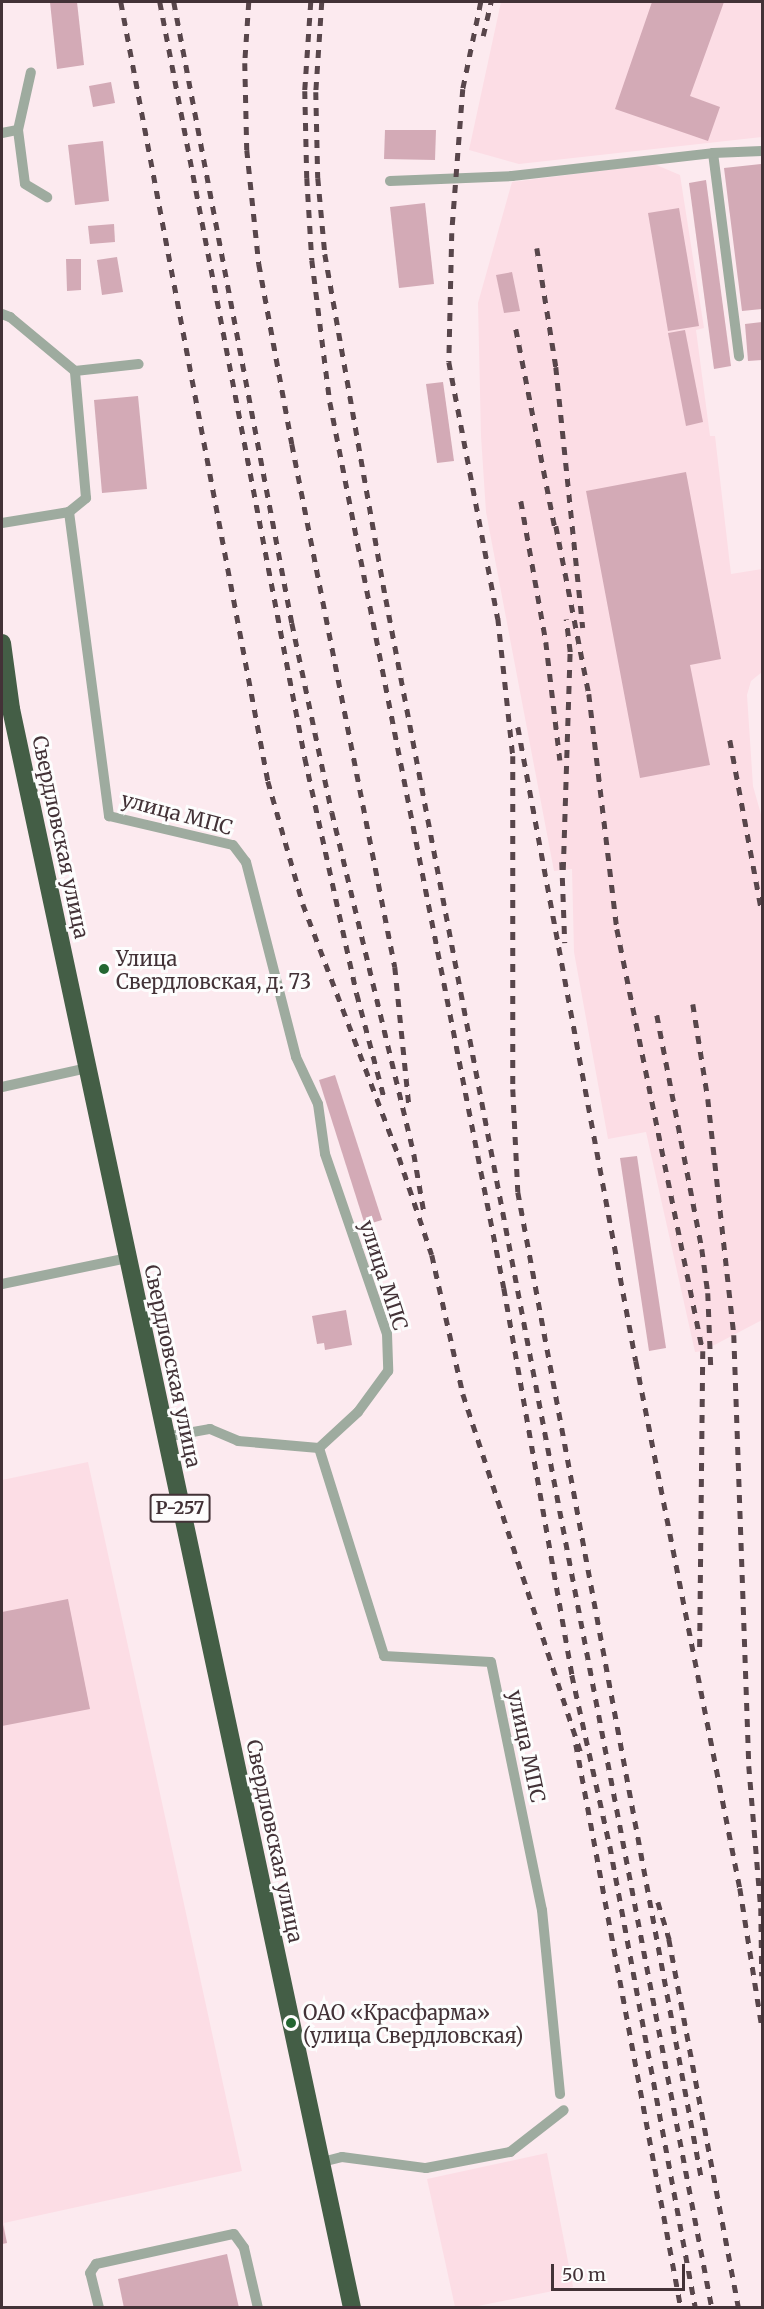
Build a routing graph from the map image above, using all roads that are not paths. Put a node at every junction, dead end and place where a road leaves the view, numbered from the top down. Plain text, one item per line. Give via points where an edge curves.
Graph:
1 (31, 72) dead end
2 (18, 130) junction
3 (2, 133) edge
4 (762, 151) edge
5 (712, 153) junction
6 (390, 181) dead end
7 (47, 197) dead end
8 (2, 314) edge
9 (740, 356) dead end
10 (139, 364) dead end
11 (75, 371) junction
12 (69, 512) junction
13 (2, 523) edge
14 (2, 643) edge
15 (6, 709) edge
16 (88, 1068) junction
17 (2, 1087) edge
18 (128, 1258) junction
19 (2, 1284) edge
20 (165, 1437) junction
21 (319, 1448) junction
22 (560, 2094) dead end
23 (564, 2110) dead end
24 (322, 2162) junction
25 (99, 2307) edge
26 (258, 2307) edge
27 (352, 2307) edge

1 - 2 lane
2 - 3 lane
2 - 7 lane via 25,184
4 - 5 lane
5 - 6 lane via 513,176
5 - 9 lane
8 - 11 lane
10 - 11 lane
11 - 12 lane via 86,498
12 - 13 lane
12 - 21 lane, улица МПС via 109,816 233,845 246,862 296,1057 318,1104 326,1154 387,1334 388,1371 358,1412
14 - 15 highway, Свердловская улица / Р-257
15 - 16 highway, Свердловская улица / Р-257
16 - 17 lane
16 - 18 highway, Свердловская улица / Р-257
18 - 19 lane
18 - 20 highway, Свердловская улица / Р-257
20 - 21 lane via 210,1429 238,1441
20 - 24 highway, Свердловская улица / Р-257
21 - 22 lane, улица МПС via 384,1656 491,1662 542,1910
23 - 24 lane via 510,2152 426,2168 342,2157
24 - 27 highway, Свердловская улица / Р-257
25 - 26 lane via 90,2273 96,2264 234,2234 244,2247

